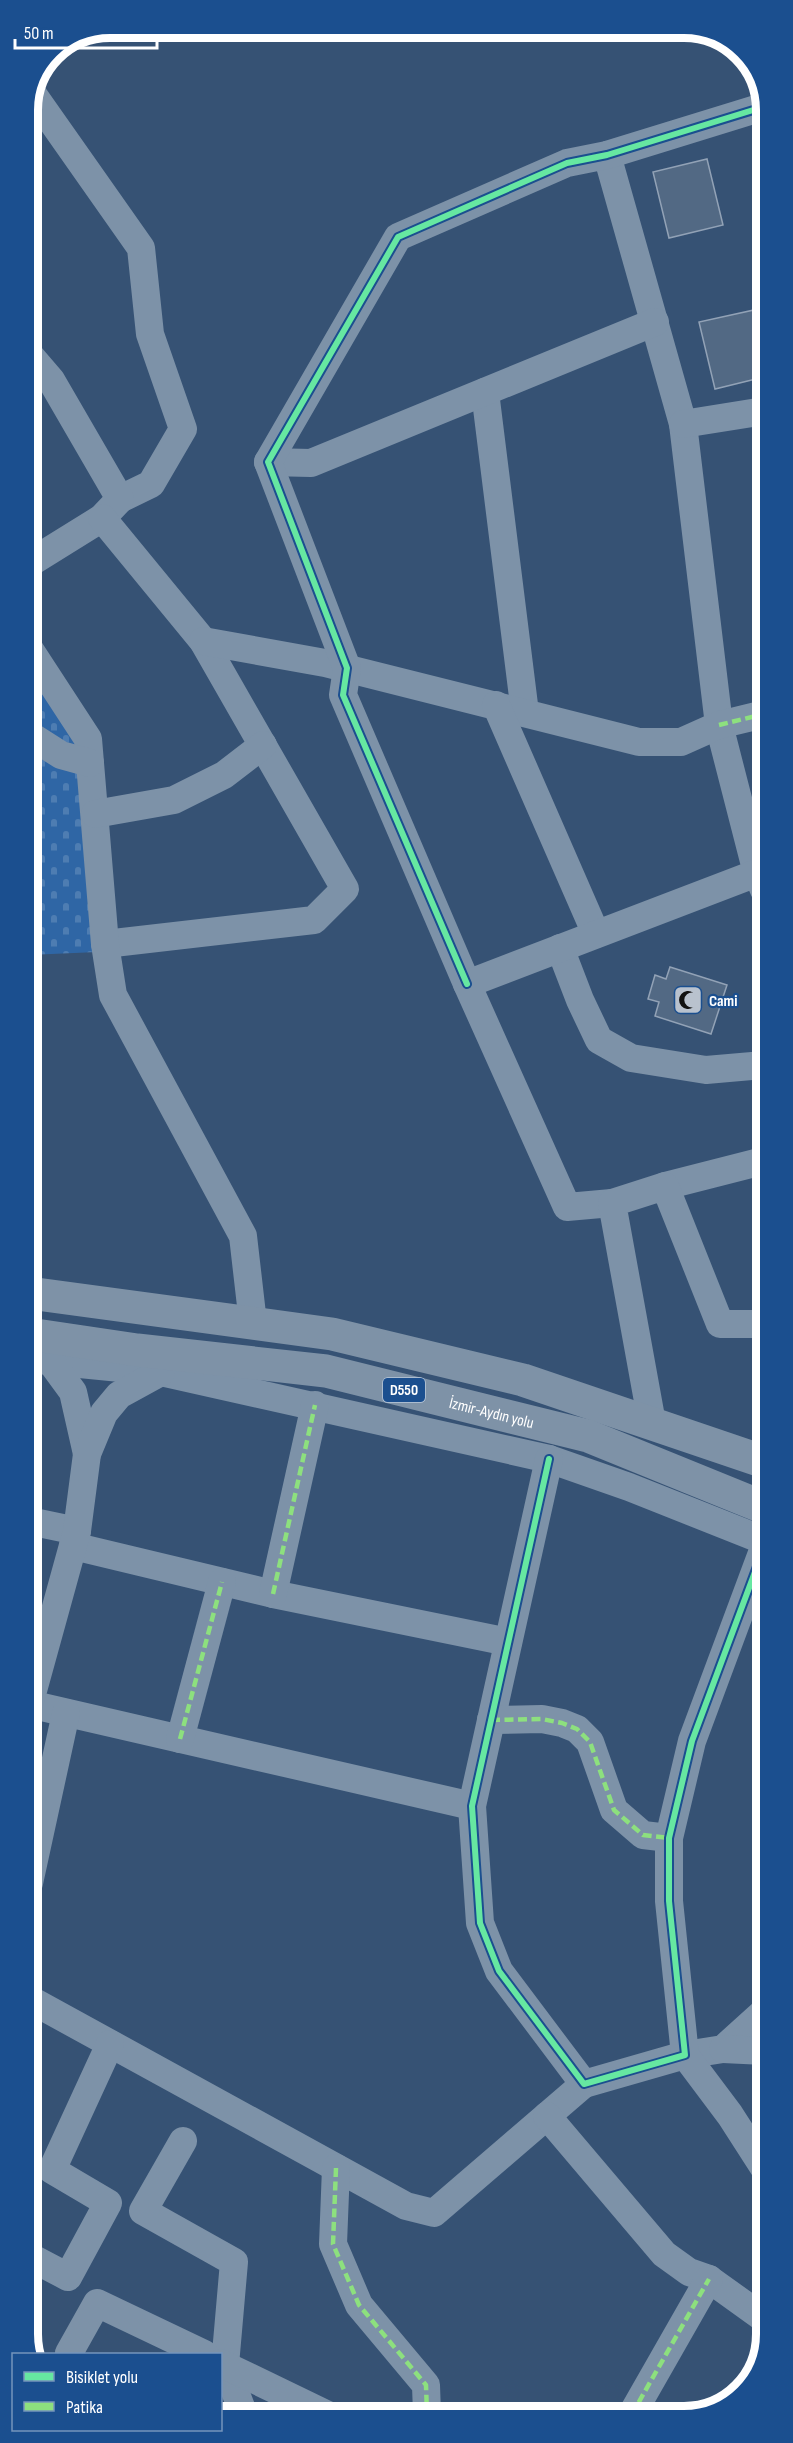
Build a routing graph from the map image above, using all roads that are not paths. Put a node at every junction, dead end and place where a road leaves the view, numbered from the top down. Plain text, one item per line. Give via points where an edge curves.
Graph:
1 (38, 102) edge
2 (756, 109) edge
3 (607, 155) junction
4 (655, 322) junction
5 (38, 365) edge
6 (484, 392) junction
7 (756, 412) edge
8 (683, 424) junction
9 (268, 462) junction
10 (111, 508) junction
11 (38, 557) edge
12 (203, 641) junction
13 (38, 662) edge
14 (348, 668) junction
15 (496, 705) junction
16 (525, 713) junction
17 (756, 716) edge
18 (719, 725) junction
19 (38, 740) edge
20 (263, 745) junction
21 (90, 763) junction
22 (95, 814) junction
23 (756, 862) edge
24 (756, 883) edge
25 (596, 933) junction
26 (105, 944) junction
27 (560, 948) junction
28 (467, 984) junction
29 (756, 1066) edge
30 (756, 1165) edge
31 (665, 1186) junction
32 (612, 1203) junction
33 (38, 1294) edge
34 (254, 1323) junction
35 (756, 1324) edge
36 (38, 1335) edge
37 (137, 1350) junction
38 (203, 1357) junction
39 (40, 1360) edge
40 (161, 1372) junction
41 (315, 1405) junction
42 (652, 1424) junction
43 (87, 1454) junction
44 (549, 1459) junction
45 (756, 1459) edge
46 (756, 1504) edge
47 (38, 1524) edge
48 (76, 1538) junction
49 (756, 1539) edge
50 (756, 1567) edge
51 (222, 1582) junction
52 (273, 1594) junction
53 (508, 1642) junction
54 (38, 1665) edge
55 (38, 1697) edge
56 (66, 1713) junction
57 (491, 1720) junction
58 (180, 1739) junction
59 (472, 1806) junction
60 (669, 1838) junction
61 (38, 1842) edge
62 (38, 2012) edge
63 (756, 2019) edge
64 (110, 2044) junction
65 (723, 2049) junction
66 (756, 2051) edge
67 (685, 2055) junction
68 (584, 2084) junction
69 (547, 2115) junction
70 (183, 2141) dead end
71 (756, 2155) edge
72 (336, 2168) junction
73 (38, 2261) edge
74 (709, 2279) junction
75 (756, 2313) edge
76 (69, 2353) edge
77 (200, 2353) edge
78 (217, 2353) edge
79 (222, 2364) edge
80 (222, 2375) edge
81 (274, 2389) junction
82 (235, 2405) edge
83 (247, 2405) edge
84 (308, 2405) edge
85 (427, 2406) edge
86 (637, 2406) edge

1 - 10 street via 141,248 150,333 183,429 151,484
2 - 3 street
3 - 4 street
3 - 9 street via 567,163 398,237
4 - 6 street
4 - 8 street
5 - 10 street via 51,380
6 - 9 street via 311,463
6 - 16 street
7 - 8 street
8 - 18 street
9 - 14 street
10 - 11 street
10 - 12 street
12 - 14 street
12 - 20 street
13 - 21 street via 88,739
14 - 15 street
14 - 28 street via 343,695
15 - 16 street
15 - 25 street
16 - 18 street via 639,742 681,742
17 - 18 street
18 - 23 street
19 - 21 street via 61,755
20 - 22 street via 224,775 174,800
20 - 26 street via 345,889 314,920
21 - 22 street
22 - 26 street
24 - 25 street
25 - 27 street
26 - 34 street via 113,995 243,1236
27 - 28 street
27 - 29 street via 599,1040 631,1058 706,1070
28 - 32 street via 567,1207
30 - 31 street
31 - 32 street
31 - 35 street via 720,1324
32 - 42 street
33 - 34 highway, D550
34 - 42 highway, D550 via 332,1334 523,1380
36 - 37 highway, İzmir-Aydın yolu / D550
37 - 38 highway, İzmir-Aydın yolu / D550
37 - 40 highway
38 - 40 highway
38 - 46 highway, İzmir-Aydın yolu / D550 via 326,1371 588,1436
39 - 40 street
39 - 43 street via 73,1392
40 - 41 street
40 - 43 street via 119,1395 104,1413
41 - 44 street
41 - 52 street
42 - 45 highway, D550
43 - 48 street
44 - 49 street via 629,1486
44 - 53 street
47 - 48 street
48 - 51 street
48 - 54 street
50 - 60 street via 692,1741
51 - 52 street
51 - 58 street
52 - 53 street
53 - 57 street
55 - 56 street
56 - 58 street
56 - 61 street
57 - 59 street
57 - 60 street via 542,1719 577,1729 590,1742 614,1810 643,1835
58 - 59 street
59 - 68 street via 480,1923 499,1971
60 - 67 street via 669,1901
62 - 64 street
63 - 65 street
64 - 72 street
64 - 73 street via 51,2170 108,2203 69,2277
65 - 66 street
65 - 67 street
67 - 68 street
67 - 71 street
68 - 69 street
69 - 72 street via 434,2213 406,2206
69 - 74 street via 664,2254 689,2272
70 - 78 street via 142,2211 234,2262
72 - 85 street via 333,2244 359,2305 426,2385
74 - 75 street
74 - 86 street
76 - 77 street via 97,2303
79 - 81 street
80 - 82 street
81 - 83 street
81 - 84 street

